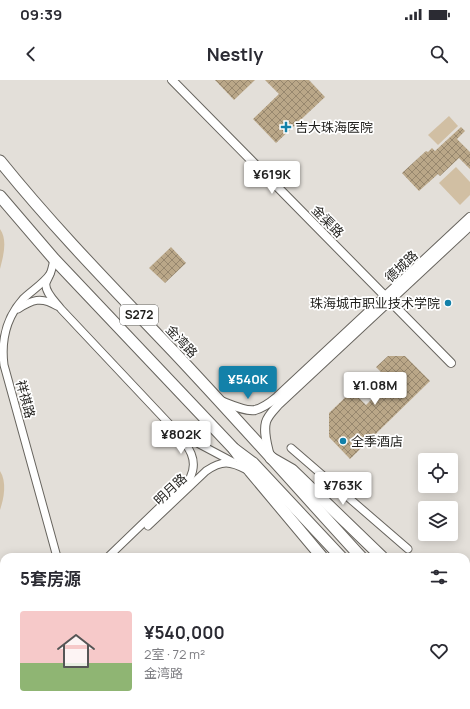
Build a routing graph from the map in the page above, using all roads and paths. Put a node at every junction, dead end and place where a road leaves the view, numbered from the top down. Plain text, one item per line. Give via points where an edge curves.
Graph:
1 (172, 80) edge
2 (0, 161) edge
3 (0, 196) edge
4 (470, 217) edge
5 (470, 226) edge
6 (54, 259) junction
7 (50, 274) junction
8 (388, 299) junction
9 (61, 309) junction
10 (14, 311) junction
11 (450, 363) dead end
12 (219, 400) junction
13 (278, 400) junction
14 (174, 429) junction
15 (234, 448) junction
16 (291, 448) dead end
17 (271, 458) junction
18 (236, 464) junction
19 (250, 471) junction
20 (408, 549) dead end
21 (56, 553) edge
22 (112, 553) edge
23 (118, 553) edge
24 (319, 553) edge
25 (337, 553) edge
26 (357, 553) edge
27 (378, 553) edge

1 - 8 street, 金渠路
2 - 12 main road, 金湾路 / S272 via 59,230
3 - 6 main road, S272
4 - 8 street, 德城路
5 - 8 street, 德城路
6 - 7 street
6 - 15 main road, S272
7 - 9 street via 46,288
7 - 10 street, 祥祺路
8 - 11 street, 金渠路
8 - 13 street, 德城路
9 - 10 street via 45,300 37,300
9 - 14 street
10 - 21 street, 祥祺路 via 5,332 4,365
12 - 13 street via 240,409 254,410
12 - 17 main road, 金湾路 / S272
13 - 17 street via 266,422 266,438
14 - 18 street
14 - 22 street, 明月路 via 189,448 194,464 193,472 186,483
15 - 19 main road
15 - 25 main road, S272 via 253,463
16 - 20 street
17 - 26 main road, 金湾路 / S272
17 - 27 main road via 292,470
18 - 19 street, 明月路
18 - 23 street, 明月路 via 226,463 212,467
19 - 24 main road

